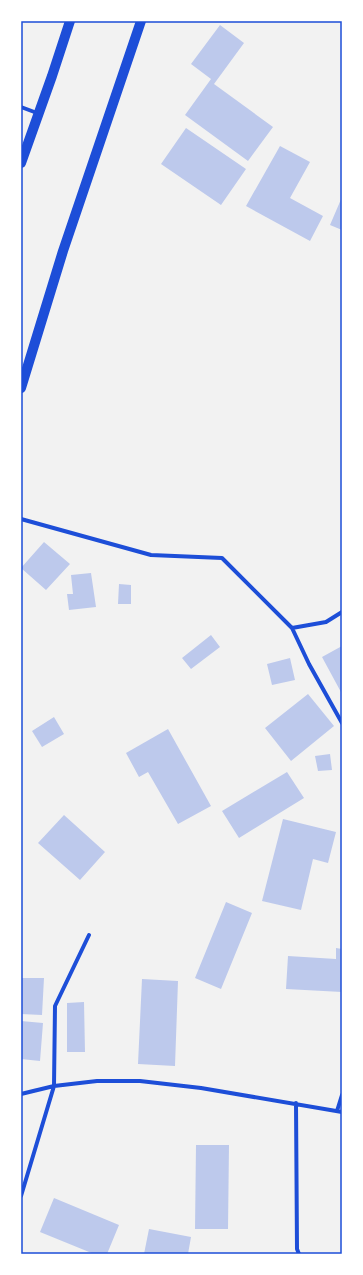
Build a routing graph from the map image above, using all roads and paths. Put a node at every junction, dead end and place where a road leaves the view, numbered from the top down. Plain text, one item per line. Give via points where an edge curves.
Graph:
1 (70, 21) edge
2 (141, 21) edge
3 (21, 107) edge
4 (39, 114) junction
5 (21, 163) edge
6 (21, 388) edge
7 (21, 519) edge
8 (342, 612) edge
9 (292, 628) junction
10 (342, 724) edge
11 (89, 935) dead end
12 (54, 1086) junction
13 (21, 1094) edge
14 (342, 1094) edge
15 (296, 1103) junction
16 (337, 1111) junction
17 (342, 1112) edge
18 (21, 1196) edge
19 (299, 1254) edge

1 - 4 main road
2 - 6 main road via 63,251
3 - 4 street
4 - 5 main road
7 - 9 street via 151,555 222,558
8 - 9 street via 326,622
9 - 10 street
11 - 12 street via 55,1006
12 - 13 street
12 - 15 street via 97,1081 140,1081
12 - 18 street
14 - 16 street
15 - 16 street
15 - 19 street
16 - 17 street

